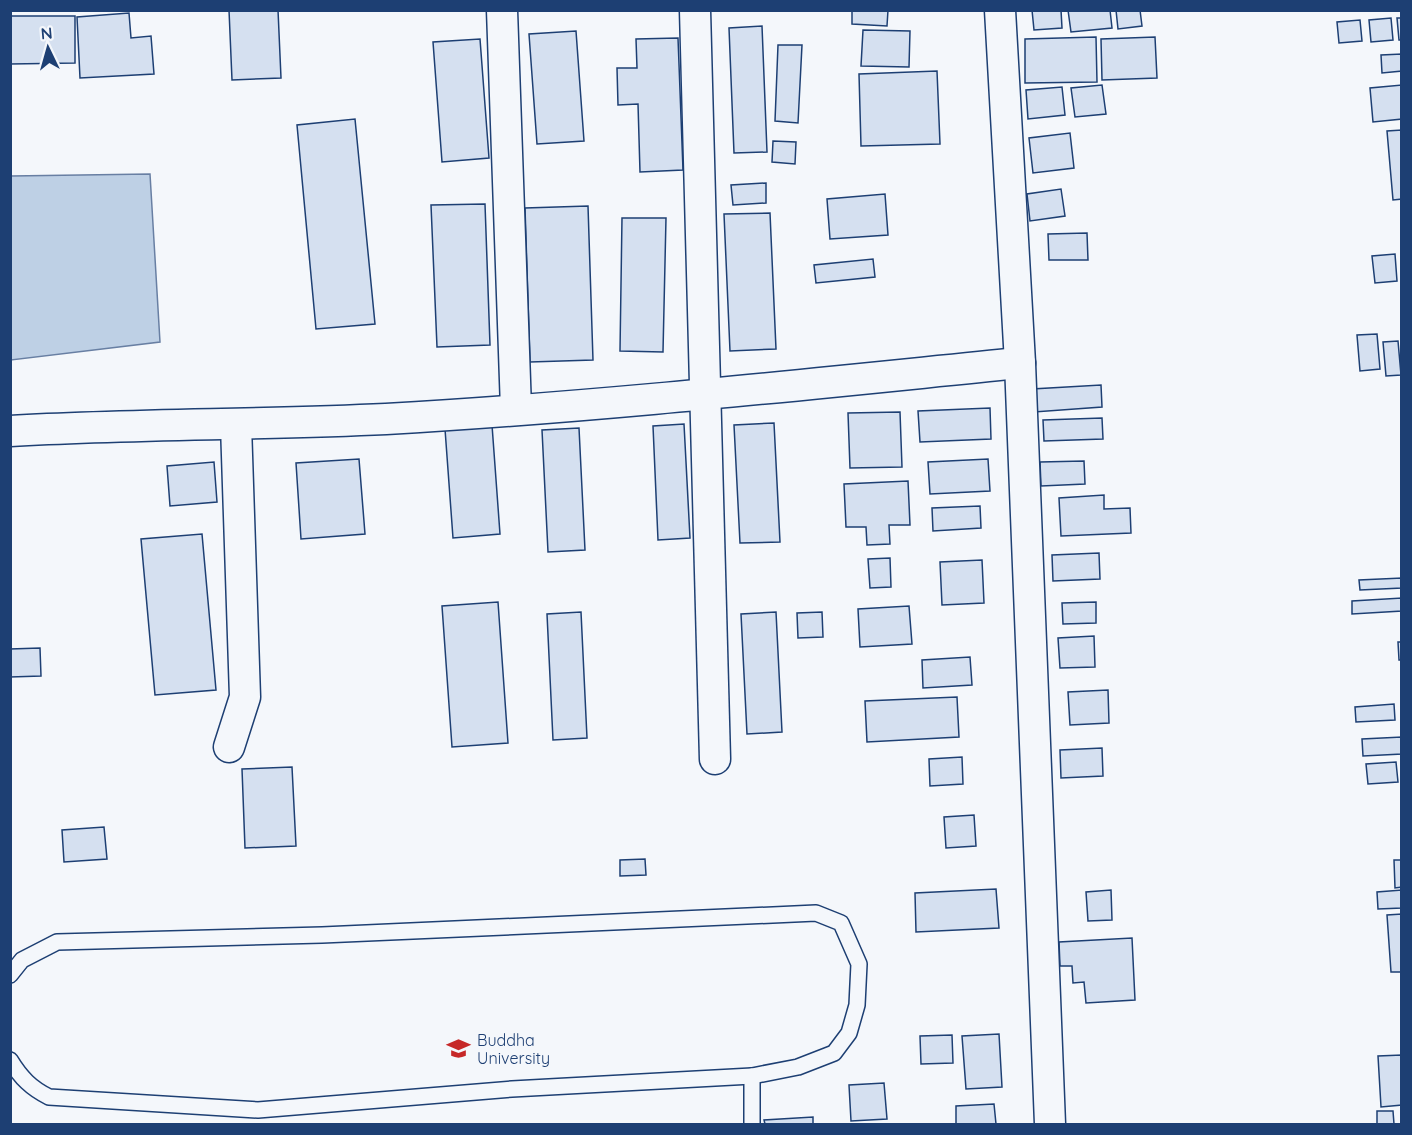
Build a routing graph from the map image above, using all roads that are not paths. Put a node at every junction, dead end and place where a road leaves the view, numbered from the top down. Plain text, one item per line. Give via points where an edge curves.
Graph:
1 (502, 10) edge
2 (695, 10) edge
3 (1000, 10) edge
4 (1020, 363) junction
5 (707, 394) junction
6 (516, 409) junction
7 (236, 425) junction
8 (10, 432) edge
9 (228, 747) dead end
10 (714, 759) dead end
11 (10, 975) edge
12 (10, 1060) edge
13 (752, 1076) junction
14 (258, 1117) edge
15 (752, 1125) edge
16 (1050, 1125) edge

1 - 6 street
2 - 5 street
3 - 4 street
4 - 5 street
4 - 16 street
5 - 6 street
5 - 10 street
6 - 7 street
7 - 8 street via 117,425
7 - 9 street via 245,697
11 - 13 lane via 22,960 57,942 322,935 816,913 841,923 860,964 857,1005 849,1033 834,1053 798,1067
12 - 14 lane via 20,1077 50,1097
13 - 14 lane via 512,1089
13 - 15 lane

